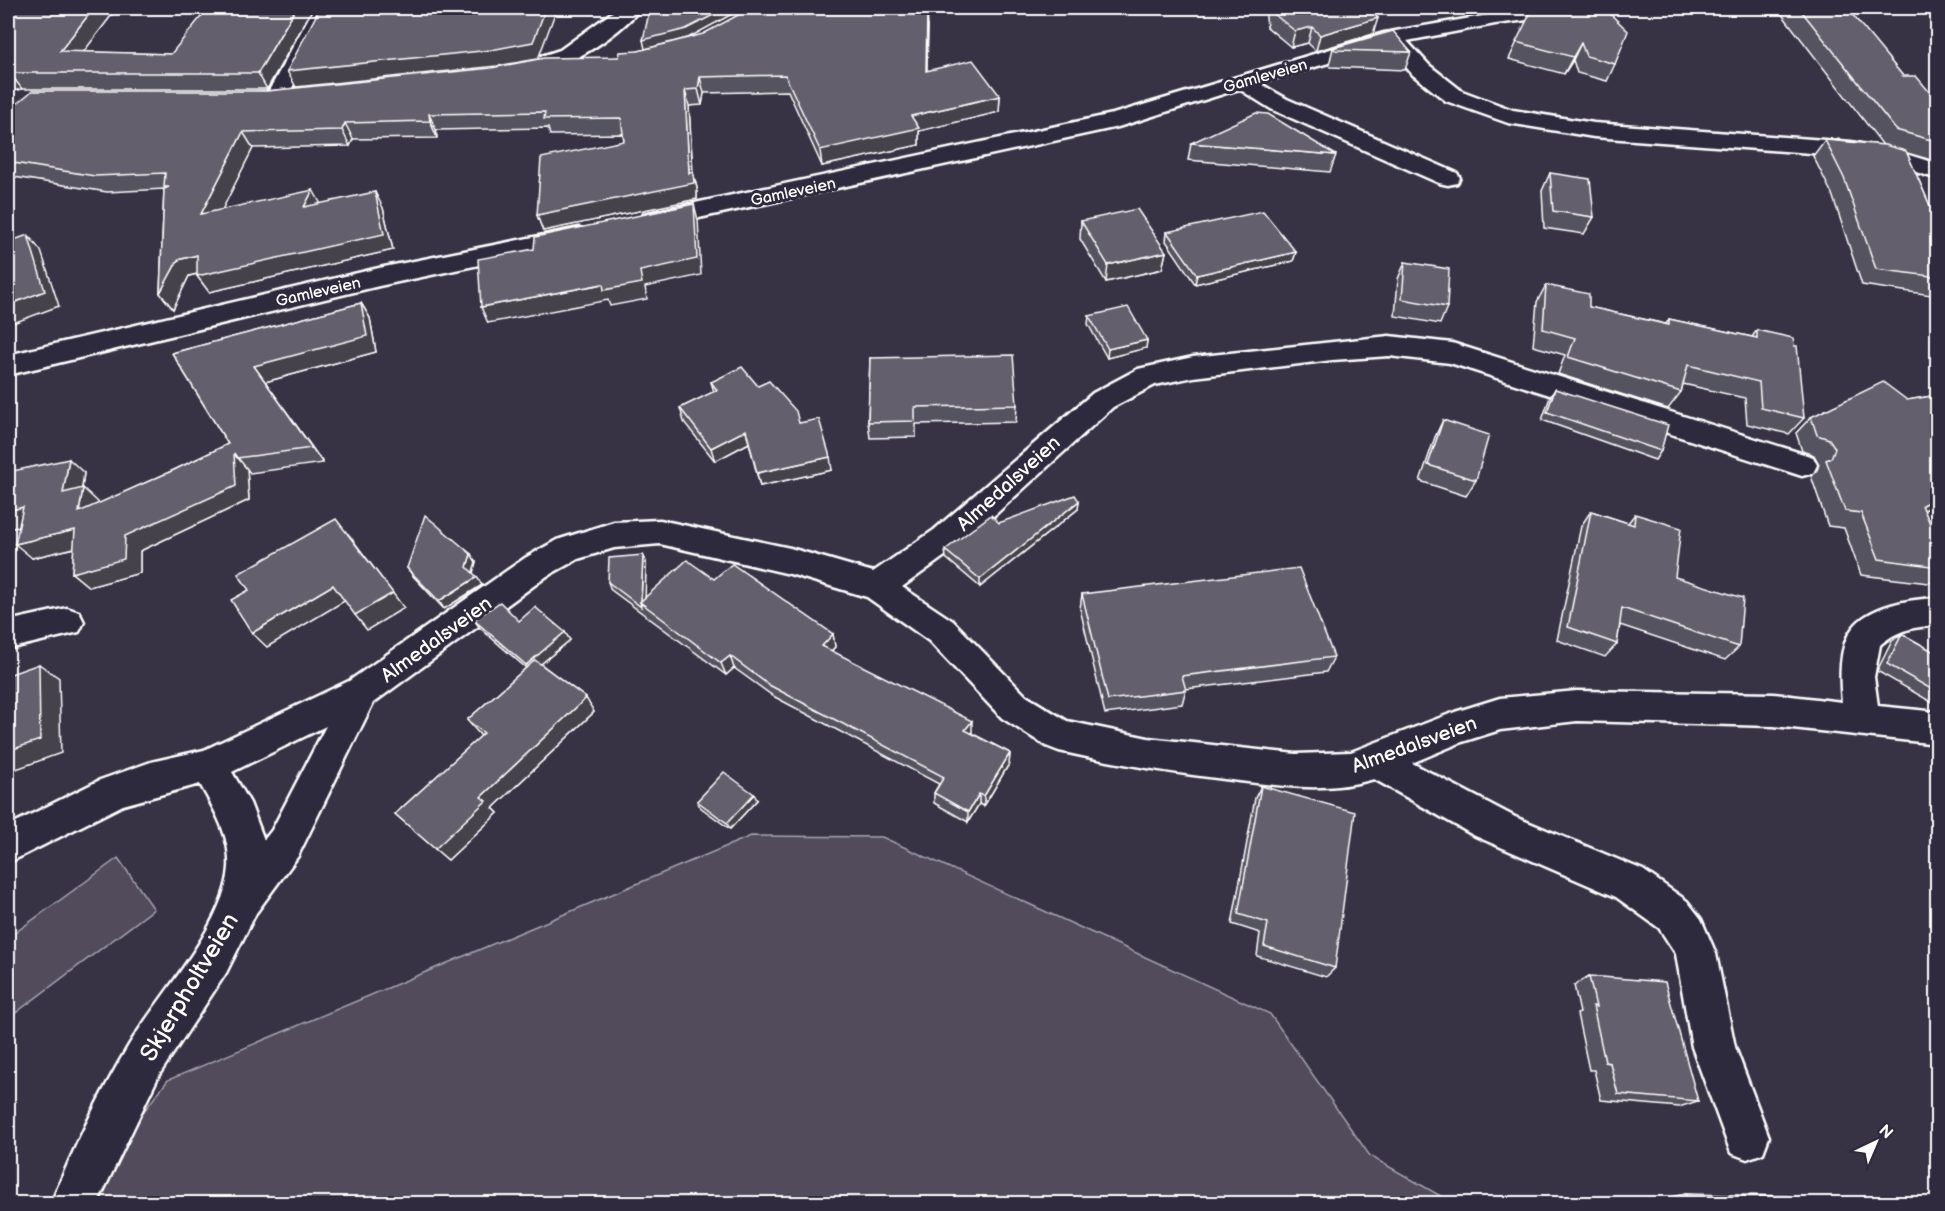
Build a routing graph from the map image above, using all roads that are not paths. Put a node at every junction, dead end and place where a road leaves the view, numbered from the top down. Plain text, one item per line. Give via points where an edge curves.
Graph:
1 (324, 8) edge
2 (630, 8) edge
3 (1576, 8) edge
4 (1392, 38) junction
5 (567, 57) junction
6 (593, 61) edge
7 (497, 75) edge
8 (1241, 81) junction
9 (298, 96) edge
10 (1938, 172) edge
11 (1448, 178) dead end
12 (8, 365) edge
13 (1802, 465) dead end
14 (877, 587) junction
15 (1938, 612) edge
16 (67, 622) dead end
17 (8, 635) edge
18 (362, 692) junction
19 (1863, 718) junction
20 (1938, 728) edge
21 (1378, 761) junction
22 (209, 765) junction
23 (8, 845) edge
24 (238, 908) junction
25 (1747, 1137) dead end
26 (74, 1203) edge

1 - 9 street via 266,99
2 - 5 street
3 - 4 street, Gamleveien via 1495,18
4 - 8 street, Gamleveien
4 - 10 street via 1421,70 1454,96 1508,116 1594,130 1851,149
5 - 6 street
5 - 7 street via 549,65
8 - 11 street via 1279,104
8 - 12 street, Gamleveien via 1118,120 379,277
13 - 14 street, Almedalsveien via 1452,353 1389,346 1193,367 1148,376 1103,400 945,539
14 - 18 street, Almedalsveien via 719,543 660,532 614,535 568,549 536,567
14 - 21 street, Almedalsveien via 941,631 1014,707 1059,735 1148,754 1296,771 1351,769
15 - 19 street via 1915,612 1893,618 1864,638 1857,677
16 - 17 street
18 - 22 street, Almedalsveien
18 - 24 street via 285,843
19 - 20 street, Almedalsveien
19 - 21 street, Almedalsveien via 1774,710 1539,708 1500,714 1455,728
21 - 25 street via 1412,785 1491,824 1620,879 1673,916 1697,954 1706,1016
22 - 23 street, Almedalsveien via 113,792
22 - 24 street, Skjerpholtveien via 241,823 248,848 248,872
24 - 26 street, Skjerpholtveien via 222,940 155,1041

